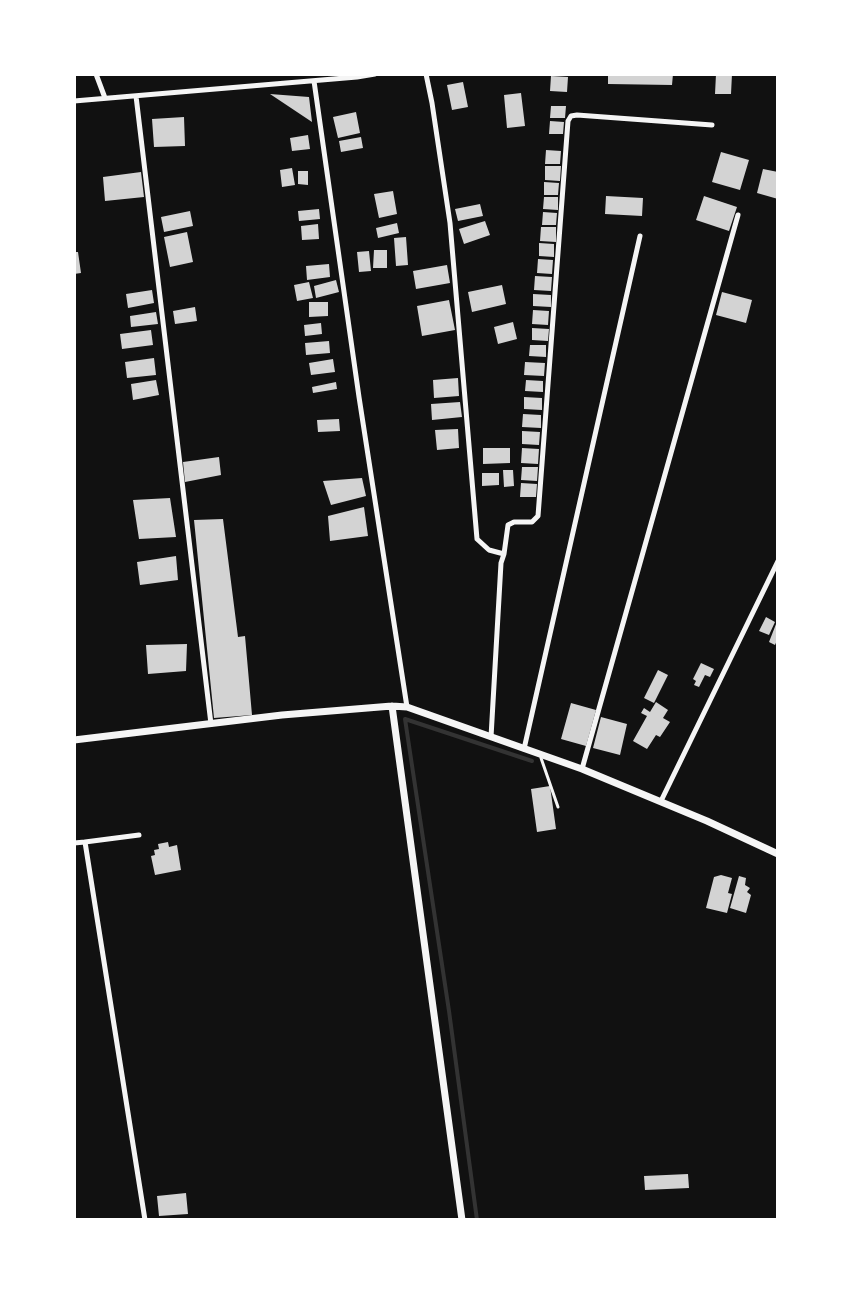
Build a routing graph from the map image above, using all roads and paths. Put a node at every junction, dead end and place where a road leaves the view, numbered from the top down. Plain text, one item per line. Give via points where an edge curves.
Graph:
1 (96, 74) edge
2 (375, 74) edge
3 (426, 74) edge
4 (314, 81) junction
5 (136, 96) junction
6 (105, 98) junction
7 (74, 101) edge
8 (712, 125) dead end
9 (738, 215) dead end
10 (640, 236) dead end
11 (504, 554) junction
12 (778, 561) edge
13 (392, 706) junction
14 (407, 707) junction
15 (211, 724) junction
16 (491, 737) junction
17 (74, 740) edge
18 (524, 749) junction
19 (541, 756) junction
20 (582, 769) junction
21 (661, 801) junction
22 (558, 807) dead end
23 (139, 835) dead end
24 (85, 842) junction
25 (74, 843) edge
26 (778, 854) edge
27 (145, 1220) edge
28 (462, 1220) edge

1 - 6 street
2 - 4 street
3 - 11 street via 450,223 477,539
4 - 5 street
4 - 14 street
5 - 6 street
5 - 15 street
6 - 7 street
8 - 11 street via 577,115 568,121 538,516 532,522 508,525
9 - 20 street
10 - 18 street
11 - 16 street
12 - 21 street
13 - 14 street
13 - 15 street
13 - 28 street
14 - 16 street
15 - 17 street
16 - 18 street
18 - 19 street
19 - 20 street
19 - 22 lane
20 - 21 street
21 - 26 street
23 - 24 street
24 - 25 street
24 - 27 street

